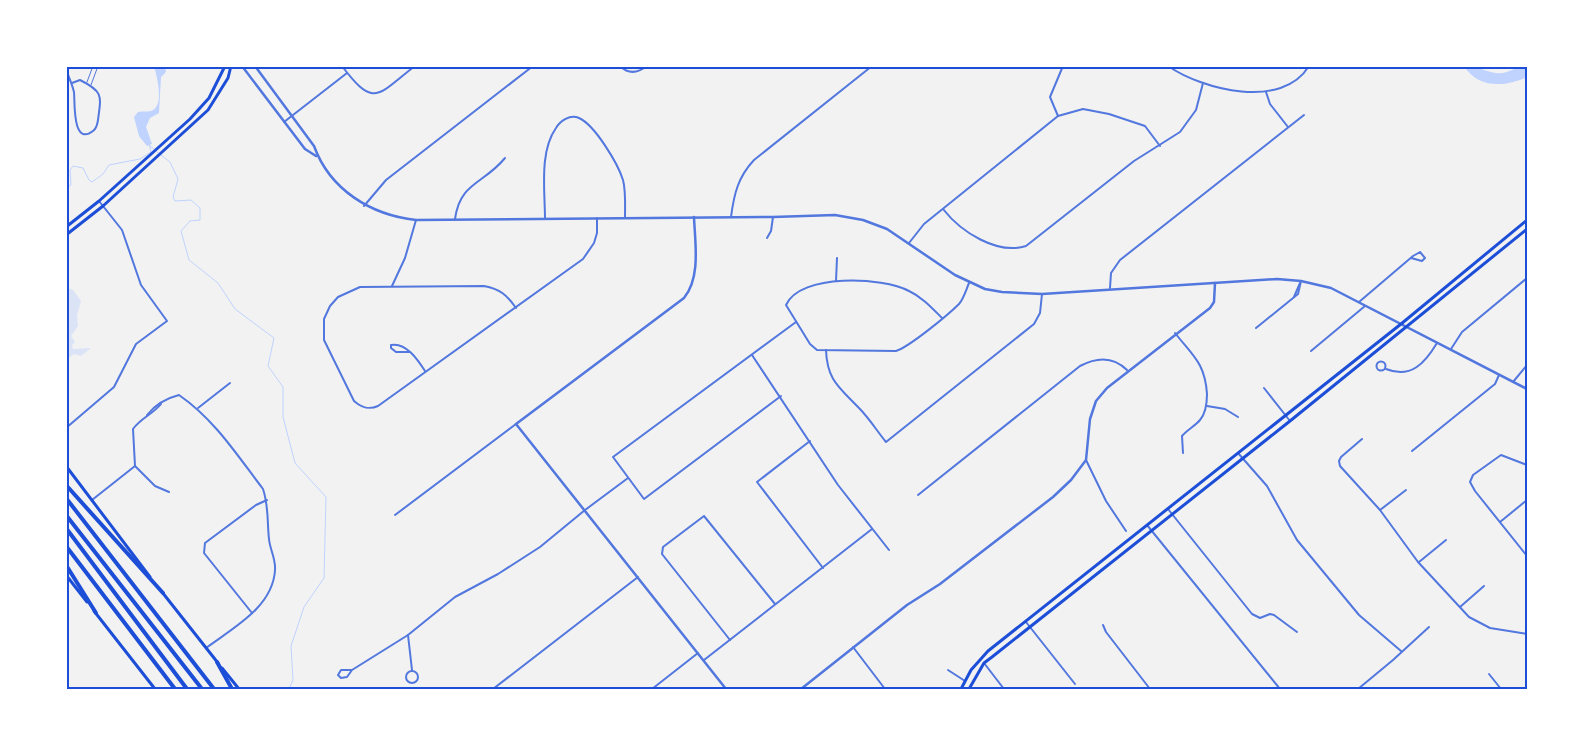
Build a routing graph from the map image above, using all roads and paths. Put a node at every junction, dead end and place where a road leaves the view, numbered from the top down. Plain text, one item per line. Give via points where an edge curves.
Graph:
1 (92, 66) edge
2 (98, 66) edge
3 (225, 66) edge
4 (231, 66) edge
5 (242, 66) edge
6 (255, 66) edge
7 (342, 66) edge
8 (415, 66) edge
9 (533, 66) edge
10 (620, 66) edge
11 (647, 66) edge
12 (872, 66) edge
13 (1063, 66) edge
14 (1168, 66) edge
15 (1309, 66) edge
16 (66, 70) edge
17 (347, 73) junction
18 (72, 83) junction
19 (86, 83) junction
20 (1203, 84) junction
21 (91, 85) junction
22 (1266, 92) junction
23 (1304, 115) dead end
24 (291, 116) junction
25 (1058, 116) junction
26 (190, 119) junction
27 (284, 122) junction
28 (194, 123) junction
29 (1288, 127) junction
30 (1160, 146) junction
31 (318, 157) junction
32 (505, 158) dead end
33 (99, 201) junction
34 (103, 206) junction
35 (364, 206) junction
36 (942, 209) junction
37 (694, 217) junction
38 (731, 217) junction
39 (545, 218) junction
40 (597, 218) junction
41 (625, 218) junction
42 (773, 218) junction
43 (455, 219) junction
44 (416, 220) junction
45 (1527, 220) edge
46 (66, 227) edge
47 (1527, 229) edge
48 (1513, 231) junction
49 (66, 234) edge
50 (1517, 237) junction
51 (767, 238) dead end
52 (909, 244) junction
53 (838, 258) dead end
54 (1411, 258) junction
55 (1477, 260) junction
56 (1481, 266) junction
57 (1527, 278) edge
58 (1301, 281) junction
59 (836, 282) junction
60 (970, 283) junction
61 (1215, 283) junction
62 (392, 286) junction
63 (1110, 288) junction
64 (1042, 294) junction
65 (1359, 302) junction
66 (1366, 305) junction
67 (516, 308) junction
68 (942, 318) junction
69 (796, 322) junction
70 (1401, 324) junction
71 (1407, 327) junction
72 (1256, 328) dead end
73 (1175, 333) junction
74 (1437, 343) junction
75 (1451, 349) junction
76 (826, 350) junction
77 (1311, 351) dead end
78 (409, 352) junction
79 (752, 355) junction
80 (1527, 365) edge
81 (1386, 369) dead end
82 (1128, 370) junction
83 (426, 372) junction
84 (1500, 375) junction
85 (1513, 382) junction
86 (230, 383) dead end
87 (1264, 388) dead end
88 (1527, 389) edge
89 (781, 396) junction
90 (1207, 406) junction
91 (198, 408) junction
92 (1286, 415) junction
93 (1238, 417) dead end
94 (1290, 421) junction
95 (516, 424) junction
96 (66, 428) edge
97 (1362, 439) dead end
98 (810, 441) junction
99 (1412, 451) dead end
100 (1183, 453) dead end
101 (1238, 453) junction
102 (1242, 458) junction
103 (1086, 460) junction
104 (66, 466) edge
105 (135, 466) junction
106 (1527, 466) edge
107 (628, 478) junction
108 (1204, 480) junction
109 (66, 485) edge
110 (1209, 485) junction
111 (1406, 490) dead end
112 (169, 492) dead end
113 (918, 495) dead end
114 (66, 498) edge
115 (92, 500) junction
116 (267, 500) junction
117 (1527, 500) edge
118 (1168, 508) junction
119 (584, 510) junction
120 (1380, 510) junction
121 (66, 514) edge
122 (1173, 514) junction
123 (395, 516) dead end
124 (1500, 522) junction
125 (1147, 525) junction
126 (66, 528) edge
127 (872, 529) junction
128 (1126, 531) dead end
129 (1151, 531) junction
130 (1446, 540) dead end
131 (66, 546) edge
132 (889, 550) dead end
133 (1527, 556) edge
134 (1418, 562) junction
135 (1097, 564) junction
136 (66, 565) edge
137 (822, 568) junction
138 (1102, 570) junction
139 (66, 575) edge
140 (638, 577) junction
141 (1484, 586) dead end
142 (163, 593) junction
143 (1059, 595) junction
144 (1063, 601) junction
145 (775, 604) junction
146 (1460, 607) junction
147 (96, 613) junction
148 (252, 613) junction
149 (1026, 622) junction
150 (1103, 625) dead end
151 (1030, 627) junction
152 (1428, 627) dead end
153 (1297, 632) dead end
154 (1527, 634) edge
155 (408, 635) junction
156 (730, 640) junction
157 (853, 647) junction
158 (206, 648) junction
159 (988, 651) junction
160 (1401, 651) junction
161 (698, 653) junction
162 (992, 657) junction
163 (704, 660) junction
164 (216, 662) junction
165 (984, 664) junction
166 (352, 670) junction
167 (948, 670) dead end
168 (412, 671) junction
169 (1489, 674) dead end
170 (965, 681) junction
171 (1075, 684) dead end
172 (155, 689) edge
173 (175, 689) edge
174 (188, 689) edge
175 (202, 689) edge
176 (214, 689) edge
177 (232, 689) edge
178 (239, 689) edge
179 (493, 689) edge
180 (652, 689) edge
181 (726, 689) edge
182 (801, 689) edge
183 (885, 689) edge
184 (961, 689) edge
185 (969, 689) edge
186 (1004, 689) edge
187 (1150, 689) edge
188 (1280, 689) edge
189 (1358, 689) edge
190 (1501, 689) edge

1 - 19 lane
2 - 21 lane
3 - 26 main road via 209,98
4 - 28 main road via 218,95
5 - 27 street
6 - 24 street
7 - 17 street
8 - 17 street via 376,94 360,89
9 - 35 street via 386,180
10 - 11 street via 625,71 636,73
12 - 38 street via 749,165 735,193
13 - 25 street via 1050,97
14 - 20 street
15 - 22 street via 1291,84
16 - 18 street
17 - 24 street
18 - 19 street via 80,80
18 - 21 street via 76,124 85,134 97,127 101,95
19 - 21 street
20 - 22 street
20 - 30 street via 1191,119 1180,132
22 - 29 street via 1270,104
23 - 29 street
24 - 27 street
24 - 31 street via 314,146
25 - 30 street via 1083,109 1109,114 1145,126
25 - 36 street
26 - 28 main road
26 - 33 main road
27 - 31 street via 304,149
28 - 34 main road
29 - 63 street via 1120,260 1111,272
30 - 36 street via 1134,161 1026,246 1010,248 992,244 958,225
31 - 35 street via 349,194
32 - 43 street via 462,195
33 - 34 street
33 - 46 main road
34 - 49 main road
34 - 96 street via 122,230 141,285 167,321 136,344 114,387
35 - 44 street via 395,218
36 - 52 street via 924,224
37 - 38 street
37 - 41 street
37 - 95 street via 694,276 692,287 684,298
38 - 42 street
39 - 40 street
39 - 41 street via 544,173 549,143 560,122 570,117 578,118 588,126 618,166 624,182
39 - 43 street
40 - 41 street
40 - 67 street via 594,243 584,259
42 - 51 street via 772,231
42 - 52 street via 835,215 863,220 887,229
43 - 44 street
44 - 62 street via 405,258
45 - 48 main road
47 - 50 main road
48 - 50 main road
48 - 55 main road
50 - 56 main road
52 - 60 street
53 - 59 street
54 - 54 street via 1422,261 1426,258 1420,252
54 - 65 street
55 - 56 main road
55 - 70 main road
56 - 71 main road
57 - 75 street via 1462,332
58 - 61 street via 1277,279
58 - 65 street via 1331,288
58 - 72 street via 1298,294
59 - 68 street via 889,283 915,295
59 - 69 street via 814,284 792,296 786,305
60 - 64 street via 1002,292
60 - 68 street via 963,299
61 - 63 street
61 - 73 street via 1214,302 1210,308
62 - 67 street via 491,287 506,295
62 - 83 street via 352,289 338,297 326,313 324,340 354,402 362,407 372,409
63 - 64 street
64 - 76 street via 1040,313 1034,324 886,442 860,409 836,386 829,374
65 - 66 street
66 - 70 street
66 - 77 street
67 - 83 street
68 - 76 street via 901,349
69 - 76 street via 813,348
69 - 79 street
70 - 71 street
70 - 92 main road
71 - 74 street
71 - 94 main road
73 - 82 street
73 - 90 street via 1205,372
74 - 75 street
74 - 81 street via 1425,362 1413,370 1399,372
75 - 84 street
78 - 78 street via 396,352 391,348 399,345
78 - 83 street
79 - 89 street
79 - 107 street via 613,457
80 - 85 street
82 - 103 street via 1096,402 1090,419
82 - 113 street via 1106,359 1093,359 1080,366
84 - 85 street
84 - 99 street via 1495,384
85 - 88 street
86 - 91 street
87 - 92 street
89 - 98 street
89 - 107 street via 644,499
90 - 93 street via 1225,409
90 - 100 street via 1200,421 1182,436
91 - 105 street via 179,396 153,407 133,429
91 - 116 street via 217,427
92 - 94 street
92 - 101 main road
94 - 102 main road
95 - 119 street
95 - 123 street
97 - 120 street via 1341,457 1340,466
98 - 127 street
98 - 137 street via 757,482
101 - 102 street
101 - 108 main road
102 - 110 main road
102 - 160 street via 1267,486 1304,548 1359,615
103 - 128 street via 1106,501
103 - 157 street via 1071,480 1049,500
104 - 115 main road
105 - 112 street via 155,486
105 - 115 street
106 - 124 street via 1501,455 1471,478 1475,492
107 - 119 street
108 - 110 main road
108 - 118 main road
109 - 142 highway
110 - 122 main road
111 - 120 street
114 - 176 highway
115 - 142 main road
116 - 148 street via 269,541 275,559 274,577 267,597
116 - 148 street via 205,543 203,548
117 - 124 street
118 - 122 street
118 - 125 main road
119 - 140 street
119 - 155 street via 540,547 455,597
120 - 134 street
121 - 175 highway
122 - 129 main road
122 - 153 street via 1252,614 1260,618 1274,615
124 - 133 street
125 - 129 street
125 - 135 main road
126 - 174 highway
127 - 132 street
127 - 137 street
129 - 138 main road
129 - 188 street
130 - 134 street
131 - 173 highway
134 - 146 street
135 - 138 main road
135 - 143 main road
136 - 147 highway
137 - 145 street
138 - 144 main road
139 - 147 main road
140 - 161 street
140 - 179 street
141 - 146 street
142 - 158 main road
143 - 144 main road
143 - 149 main road
144 - 151 main road
145 - 156 street
145 - 156 street via 704,516 661,551
146 - 154 street via 1480,624
147 - 172 main road
148 - 158 street
149 - 151 street
149 - 159 main road
150 - 187 street
151 - 162 main road
151 - 171 street
152 - 160 street
155 - 166 street
155 - 168 street
156 - 163 street
157 - 182 street
157 - 183 street
158 - 164 main road
159 - 162 main road
159 - 170 main road
160 - 189 street
161 - 163 street
161 - 180 street
162 - 165 main road
163 - 181 street
164 - 177 highway
164 - 178 main road
165 - 185 main road
165 - 186 street
166 - 166 street via 339,671 338,675 344,678
167 - 170 street
168 - 168 street via 406,676 407,680 417,682 419,676
169 - 190 street
170 - 184 main road

